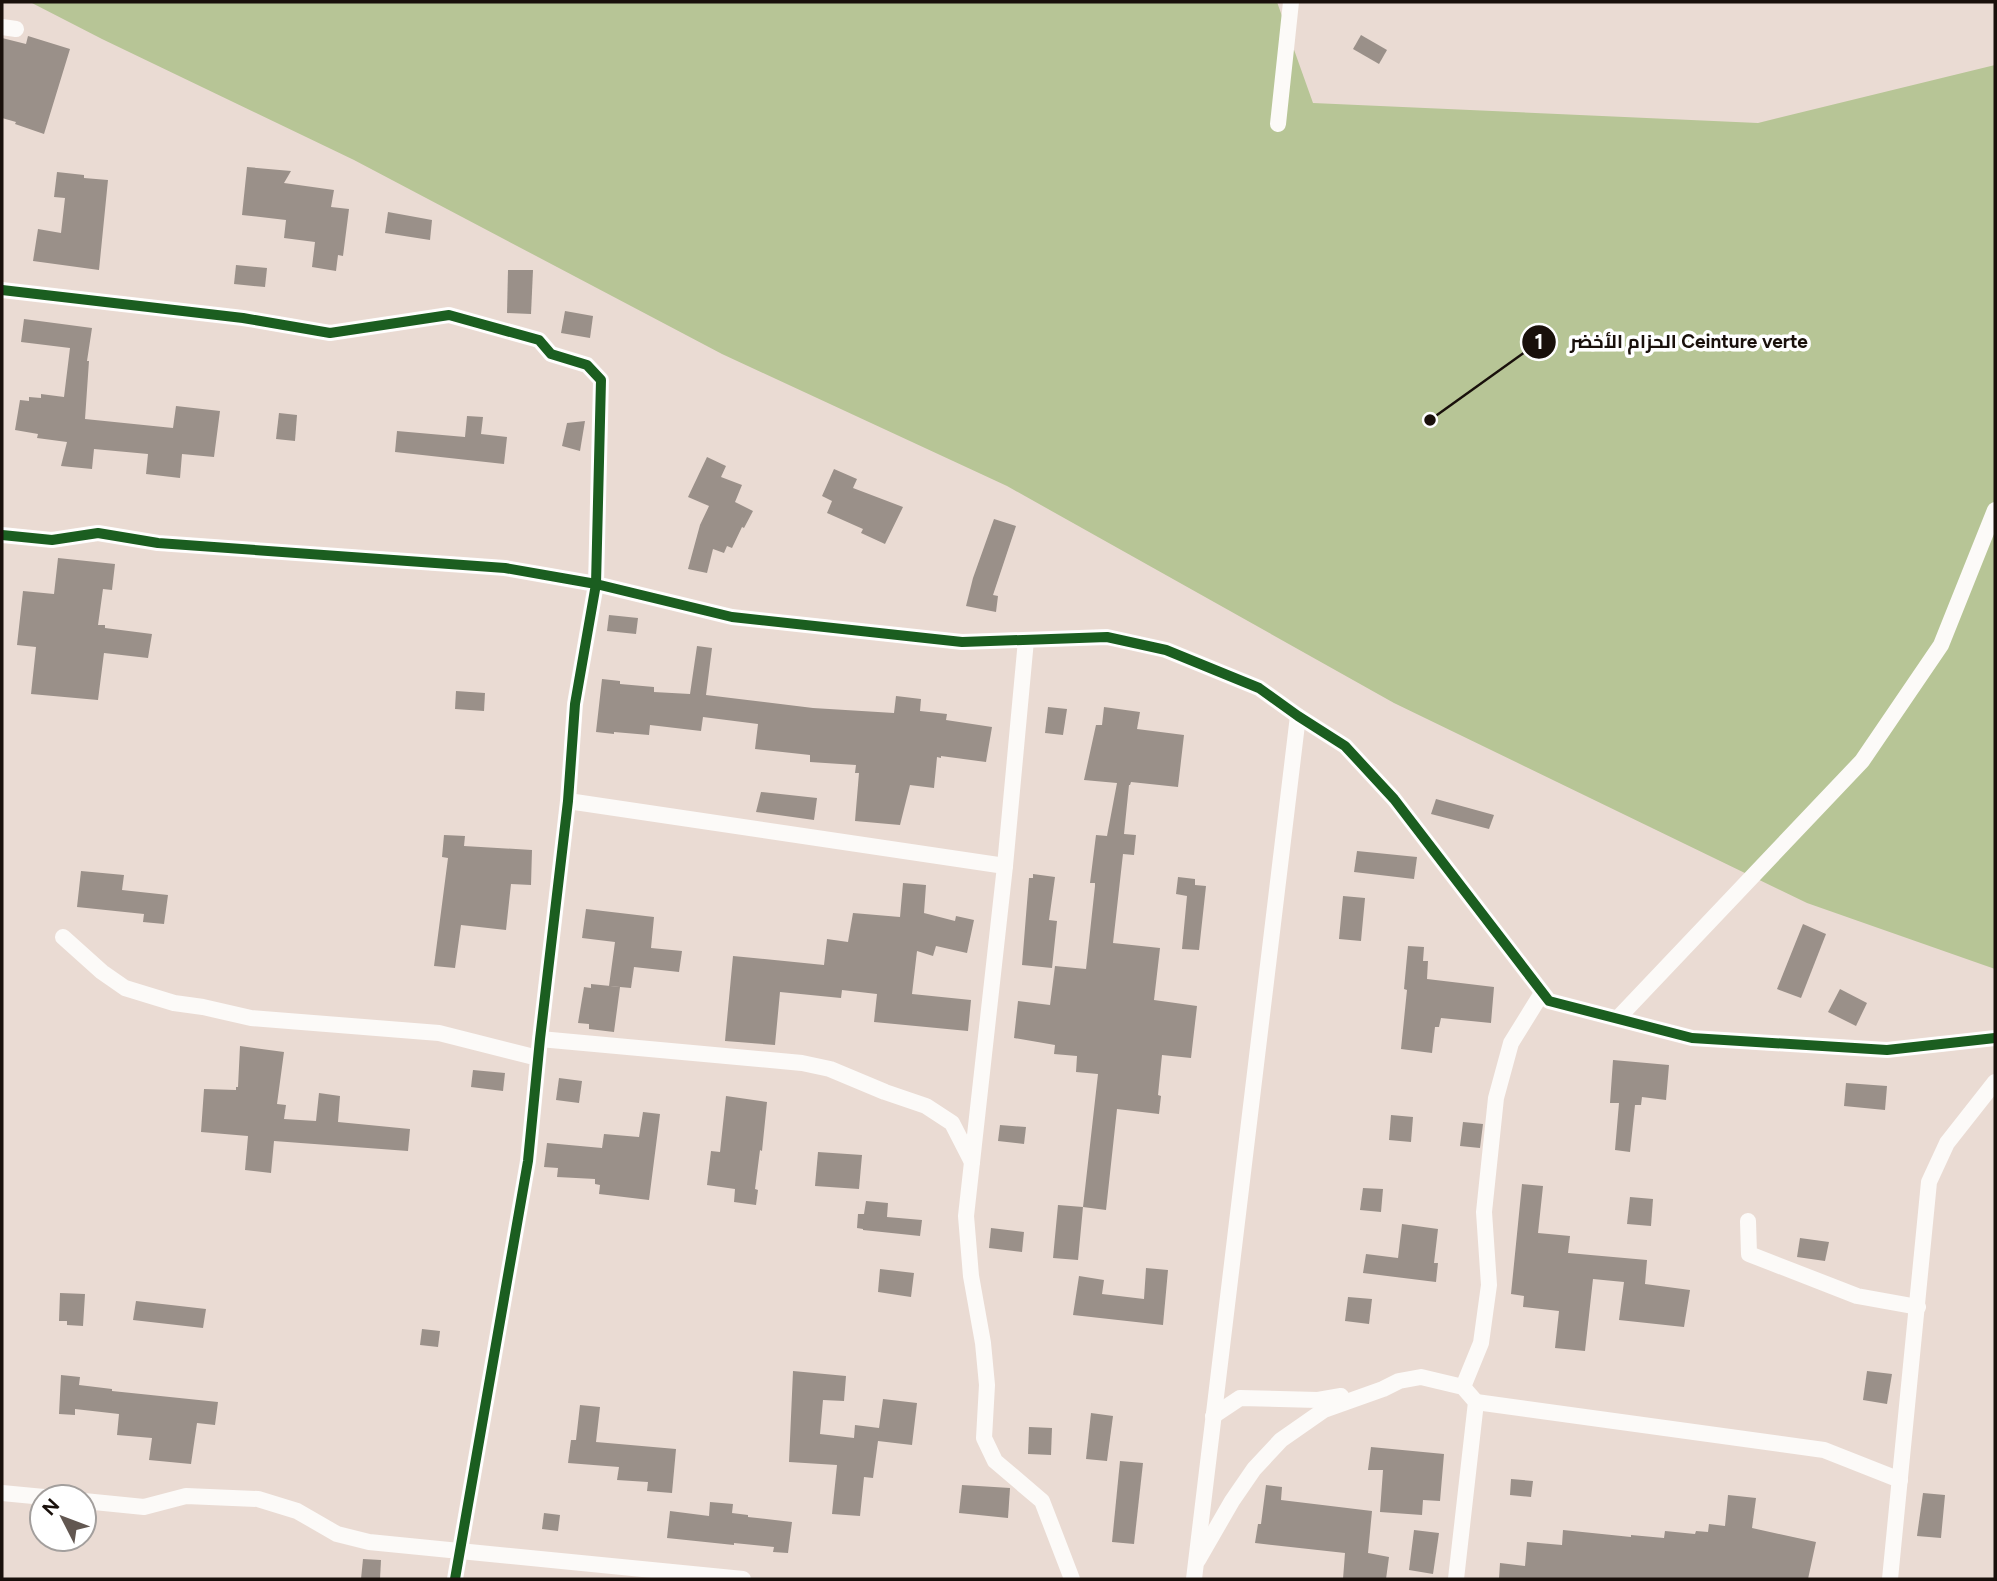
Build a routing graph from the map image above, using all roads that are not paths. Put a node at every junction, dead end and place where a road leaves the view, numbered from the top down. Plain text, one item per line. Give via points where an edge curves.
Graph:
1 (1291, 2) edge
2 (1278, 124) dead end
3 (2, 290) edge
4 (1995, 510) edge
5 (2, 536) edge
6 (596, 584) junction
7 (1026, 640) junction
8 (1298, 716) junction
9 (568, 801) junction
10 (1005, 866) junction
11 (63, 937) dead end
12 (1542, 993) junction
13 (1618, 1018) junction
14 (1995, 1038) edge
15 (540, 1039) junction
16 (538, 1058) junction
17 (1995, 1082) edge
18 (972, 1162) junction
19 (1748, 1221) dead end
20 (1918, 1307) junction
21 (1463, 1387) junction
22 (1382, 1389) junction
23 (1476, 1402) junction
24 (1213, 1416) junction
25 (1900, 1480) junction
26 (2, 1493) edge
27 (28, 1495) edge
28 (98, 1502) edge
29 (459, 1550) junction
30 (1194, 1574) edge
31 (455, 1579) edge
32 (743, 1579) edge
33 (1072, 1579) edge
34 (1456, 1579) edge
35 (1890, 1579) edge

1 - 2 street
3 - 6 street via 330,332 449,315 539,340 551,354 587,365 601,380
4 - 13 street via 1941,645 1862,761
5 - 6 street via 52,540 98,533 159,543 505,568
6 - 7 street via 732,617 962,642
6 - 9 street via 575,704
7 - 8 street via 1107,637 1166,650 1259,688
7 - 10 street
8 - 12 street via 1345,746 1394,799
8 - 24 street
9 - 10 street
9 - 15 street
10 - 18 street
11 - 16 street via 125,988 174,1003 251,1018 439,1033
12 - 13 street via 1549,1001
12 - 21 street via 1511,1043 1496,1098 1484,1212 1489,1285 1481,1343
13 - 14 street via 1692,1038 1887,1050
15 - 16 street
15 - 18 street via 830,1069 926,1106 952,1123
16 - 29 street via 528,1161
17 - 20 street via 1947,1143 1929,1182
18 - 33 street via 966,1216 984,1343 984,1438 995,1461 1042,1501
19 - 20 street via 1749,1254 1857,1296
20 - 25 street
21 - 22 street via 1421,1377
21 - 23 street
22 - 24 street via 1318,1400 1240,1398
22 - 30 street via 1324,1410 1281,1440 1232,1502
23 - 25 street via 1824,1450
23 - 34 street
24 - 30 street
25 - 35 street
26 - 27 street
28 - 29 street via 144,1507 186,1496 258,1499 297,1511 337,1534 369,1542
29 - 31 street
29 - 32 street

